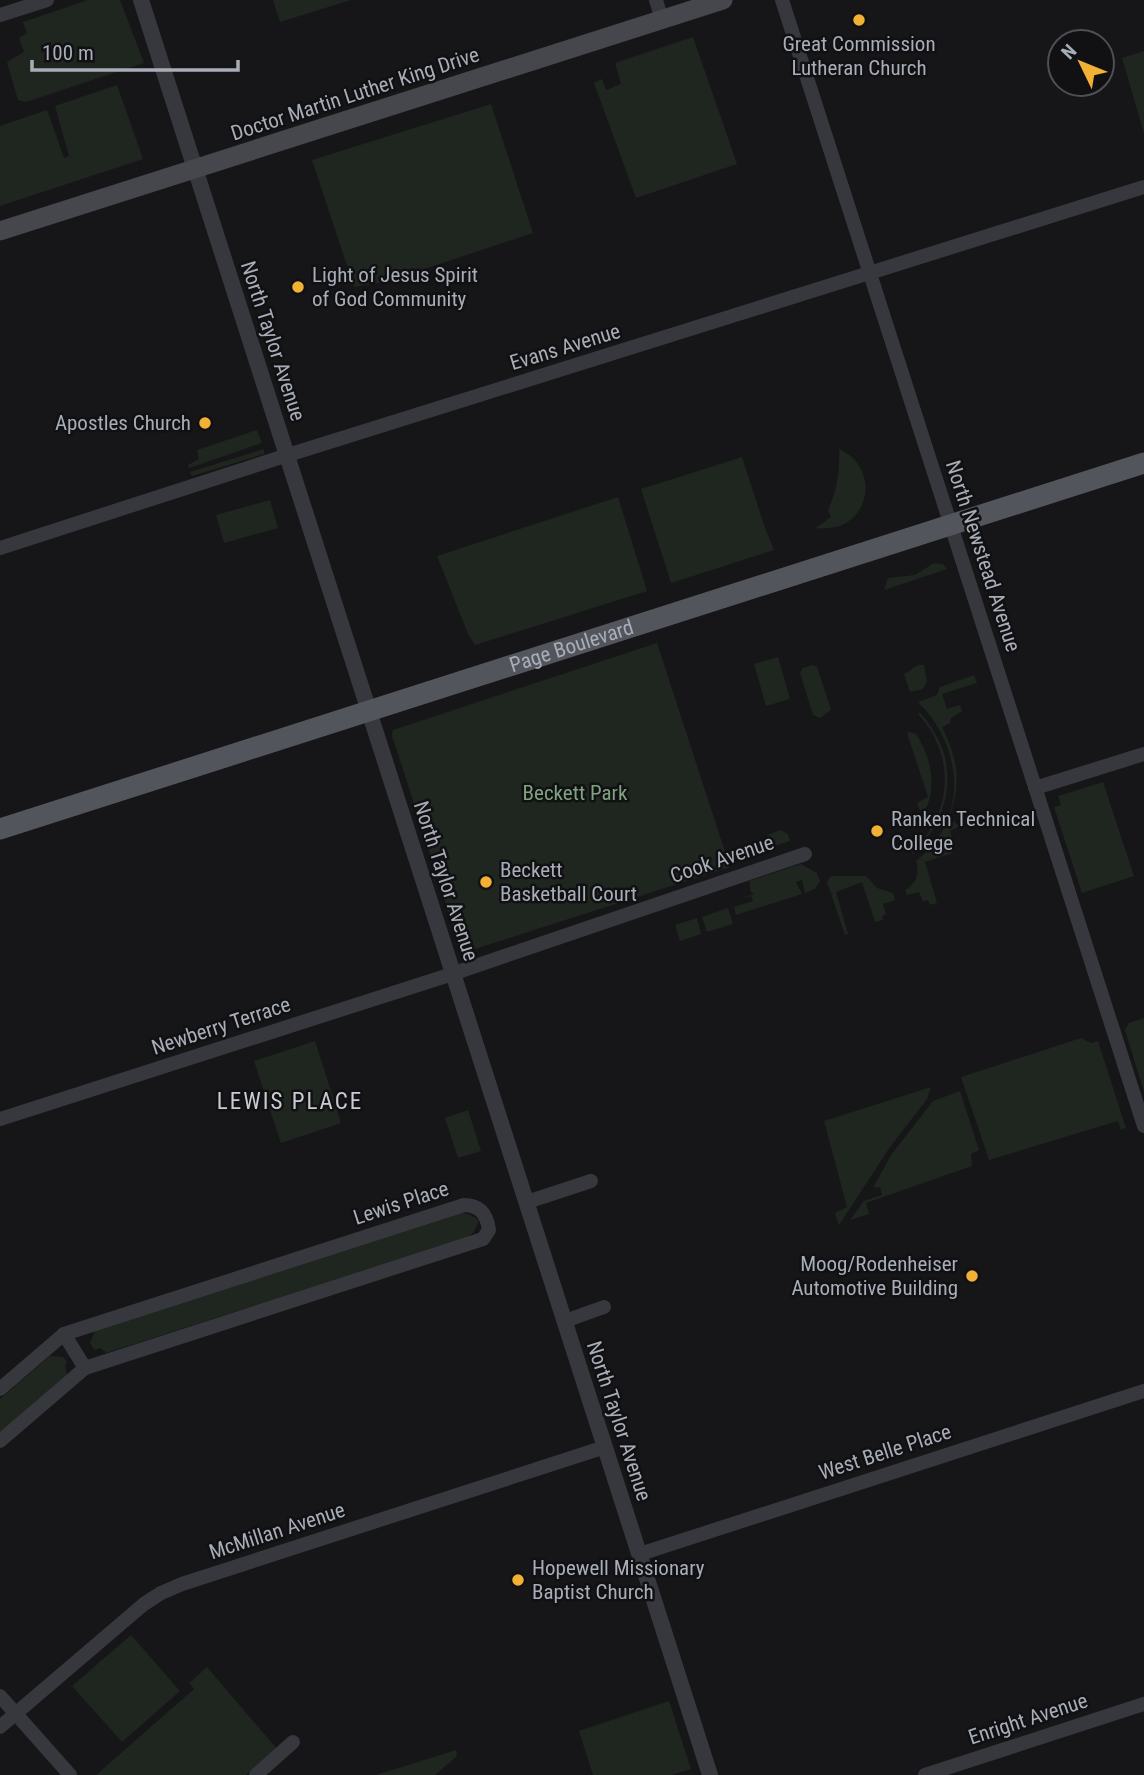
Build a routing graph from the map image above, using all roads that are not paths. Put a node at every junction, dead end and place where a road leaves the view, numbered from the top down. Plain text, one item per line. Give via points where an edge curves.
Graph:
1 (47, 0) edge
2 (141, 0) edge
3 (656, 0) edge
4 (723, 0) edge
5 (782, 0) edge
6 (0, 15) edge
7 (662, 20) junction
8 (195, 169) junction
9 (1144, 187) edge
10 (0, 231) edge
11 (870, 274) junction
12 (288, 455) junction
13 (1144, 463) edge
14 (951, 525) junction
15 (0, 548) edge
16 (370, 710) junction
17 (1144, 754) edge
18 (1035, 788) junction
19 (0, 829) edge
20 (805, 853) dead end
21 (454, 974) junction
22 (0, 1119) edge
23 (1144, 1126) edge
24 (592, 1181) dead end
25 (527, 1202) junction
26 (604, 1307) dead end
27 (565, 1321) junction
28 (64, 1334) junction
29 (85, 1368) junction
30 (0, 1389) edge
31 (1144, 1391) edge
32 (0, 1441) edge
33 (605, 1447) junction
34 (640, 1554) junction
35 (0, 1696) edge
36 (1144, 1704) edge
37 (16, 1714) junction
38 (0, 1727) edge
39 (293, 1742) dead end
40 (70, 1775) edge
41 (256, 1775) edge
42 (710, 1775) edge
43 (925, 1775) edge

1 - 6 street
2 - 8 street, North Taylor Avenue
3 - 7 street
4 - 7 main road, Doctor Martin Luther King Drive
5 - 11 street, North Newstead Avenue
7 - 8 main road, Doctor Martin Luther King Drive
8 - 10 main road, Doctor Martin Luther King Drive
8 - 12 street, North Taylor Avenue
9 - 11 street, Evans Avenue
11 - 12 street, Evans Avenue
11 - 14 street, North Newstead Avenue
12 - 15 street, Evans Avenue
12 - 16 street, North Taylor Avenue
13 - 14 main road, Page Boulevard
14 - 16 main road, Page Boulevard
14 - 18 street, North Newstead Avenue
16 - 19 main road, Page Boulevard
16 - 21 street, North Taylor Avenue
17 - 18 street
18 - 23 street, North Newstead Avenue
20 - 21 street, Cook Avenue
21 - 22 street, Newberry Terrace
21 - 25 street, North Taylor Avenue
24 - 25 street
25 - 27 street, North Taylor Avenue
26 - 27 street
27 - 33 street, North Taylor Avenue
28 - 29 street
28 - 29 street, Lewis Place via 464,1205 480,1209 488,1219 489,1230 483,1239
28 - 30 street, Lewis Place
29 - 32 street, Lewis Place
31 - 34 street, West Belle Place
33 - 34 street, North Taylor Avenue
33 - 37 street, McMillan Avenue via 161,1593
34 - 42 street, North Taylor Avenue
35 - 37 street
36 - 43 street, Enright Avenue
37 - 38 street, McMillan Avenue
37 - 40 street
39 - 41 street

